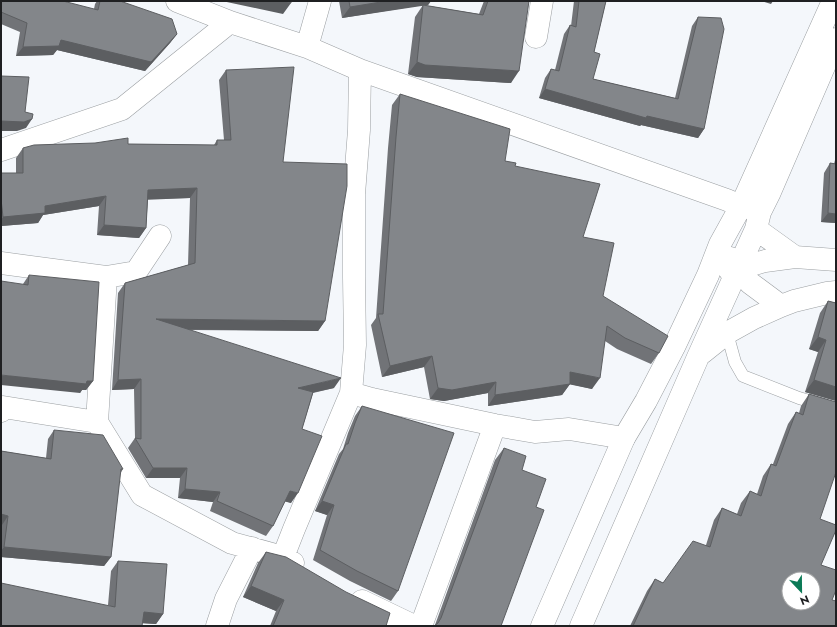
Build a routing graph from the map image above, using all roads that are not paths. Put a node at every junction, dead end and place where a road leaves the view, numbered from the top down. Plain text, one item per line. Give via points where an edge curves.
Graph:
1 (177, 1) edge
2 (320, 1) edge
3 (542, 1) edge
4 (833, 1) edge
5 (230, 22) junction
6 (536, 37) dead end
7 (836, 39) edge
8 (307, 47) junction
9 (360, 70) junction
10 (1, 150) edge
11 (752, 216) junction
12 (160, 236) dead end
13 (720, 244) junction
14 (795, 257) junction
15 (836, 260) edge
16 (1, 263) edge
17 (738, 269) junction
18 (708, 275) junction
19 (106, 277) junction
20 (836, 292) edge
21 (781, 306) junction
22 (726, 333) junction
23 (698, 357) junction
24 (351, 394) junction
25 (2, 408) edge
26 (836, 409) edge
27 (97, 422) junction
28 (495, 425) junction
29 (624, 438) junction
30 (252, 548) junction
31 (283, 557) junction
32 (310, 573) edge
33 (344, 592) edge
34 (217, 626) edge
35 (414, 626) edge
36 (421, 626) edge
37 (542, 626) edge
38 (581, 626) edge

1 - 5 street
2 - 8 street
3 - 6 street
4 - 11 street
5 - 8 street
5 - 10 street via 122,109
7 - 11 street via 770,192
8 - 9 street
9 - 11 street via 719,197
9 - 24 street via 354,194 354,345
11 - 13 street
11 - 14 street
11 - 17 street
12 - 19 street via 136,272
13 - 17 street
13 - 18 street
14 - 15 street
14 - 17 street via 765,261
16 - 19 street
17 - 18 street
17 - 21 street via 750,283
17 - 23 street
18 - 29 street via 674,347
19 - 27 street
20 - 21 street
21 - 22 street
22 - 23 street
22 - 26 lane via 735,362 744,376 799,398
23 - 38 street
24 - 28 street
24 - 31 street
25 - 27 street
27 - 30 street via 142,496 232,543
28 - 29 street via 535,432 569,429
28 - 36 street
29 - 37 street
30 - 31 street
30 - 34 street via 226,599
31 - 32 street
33 - 35 street

